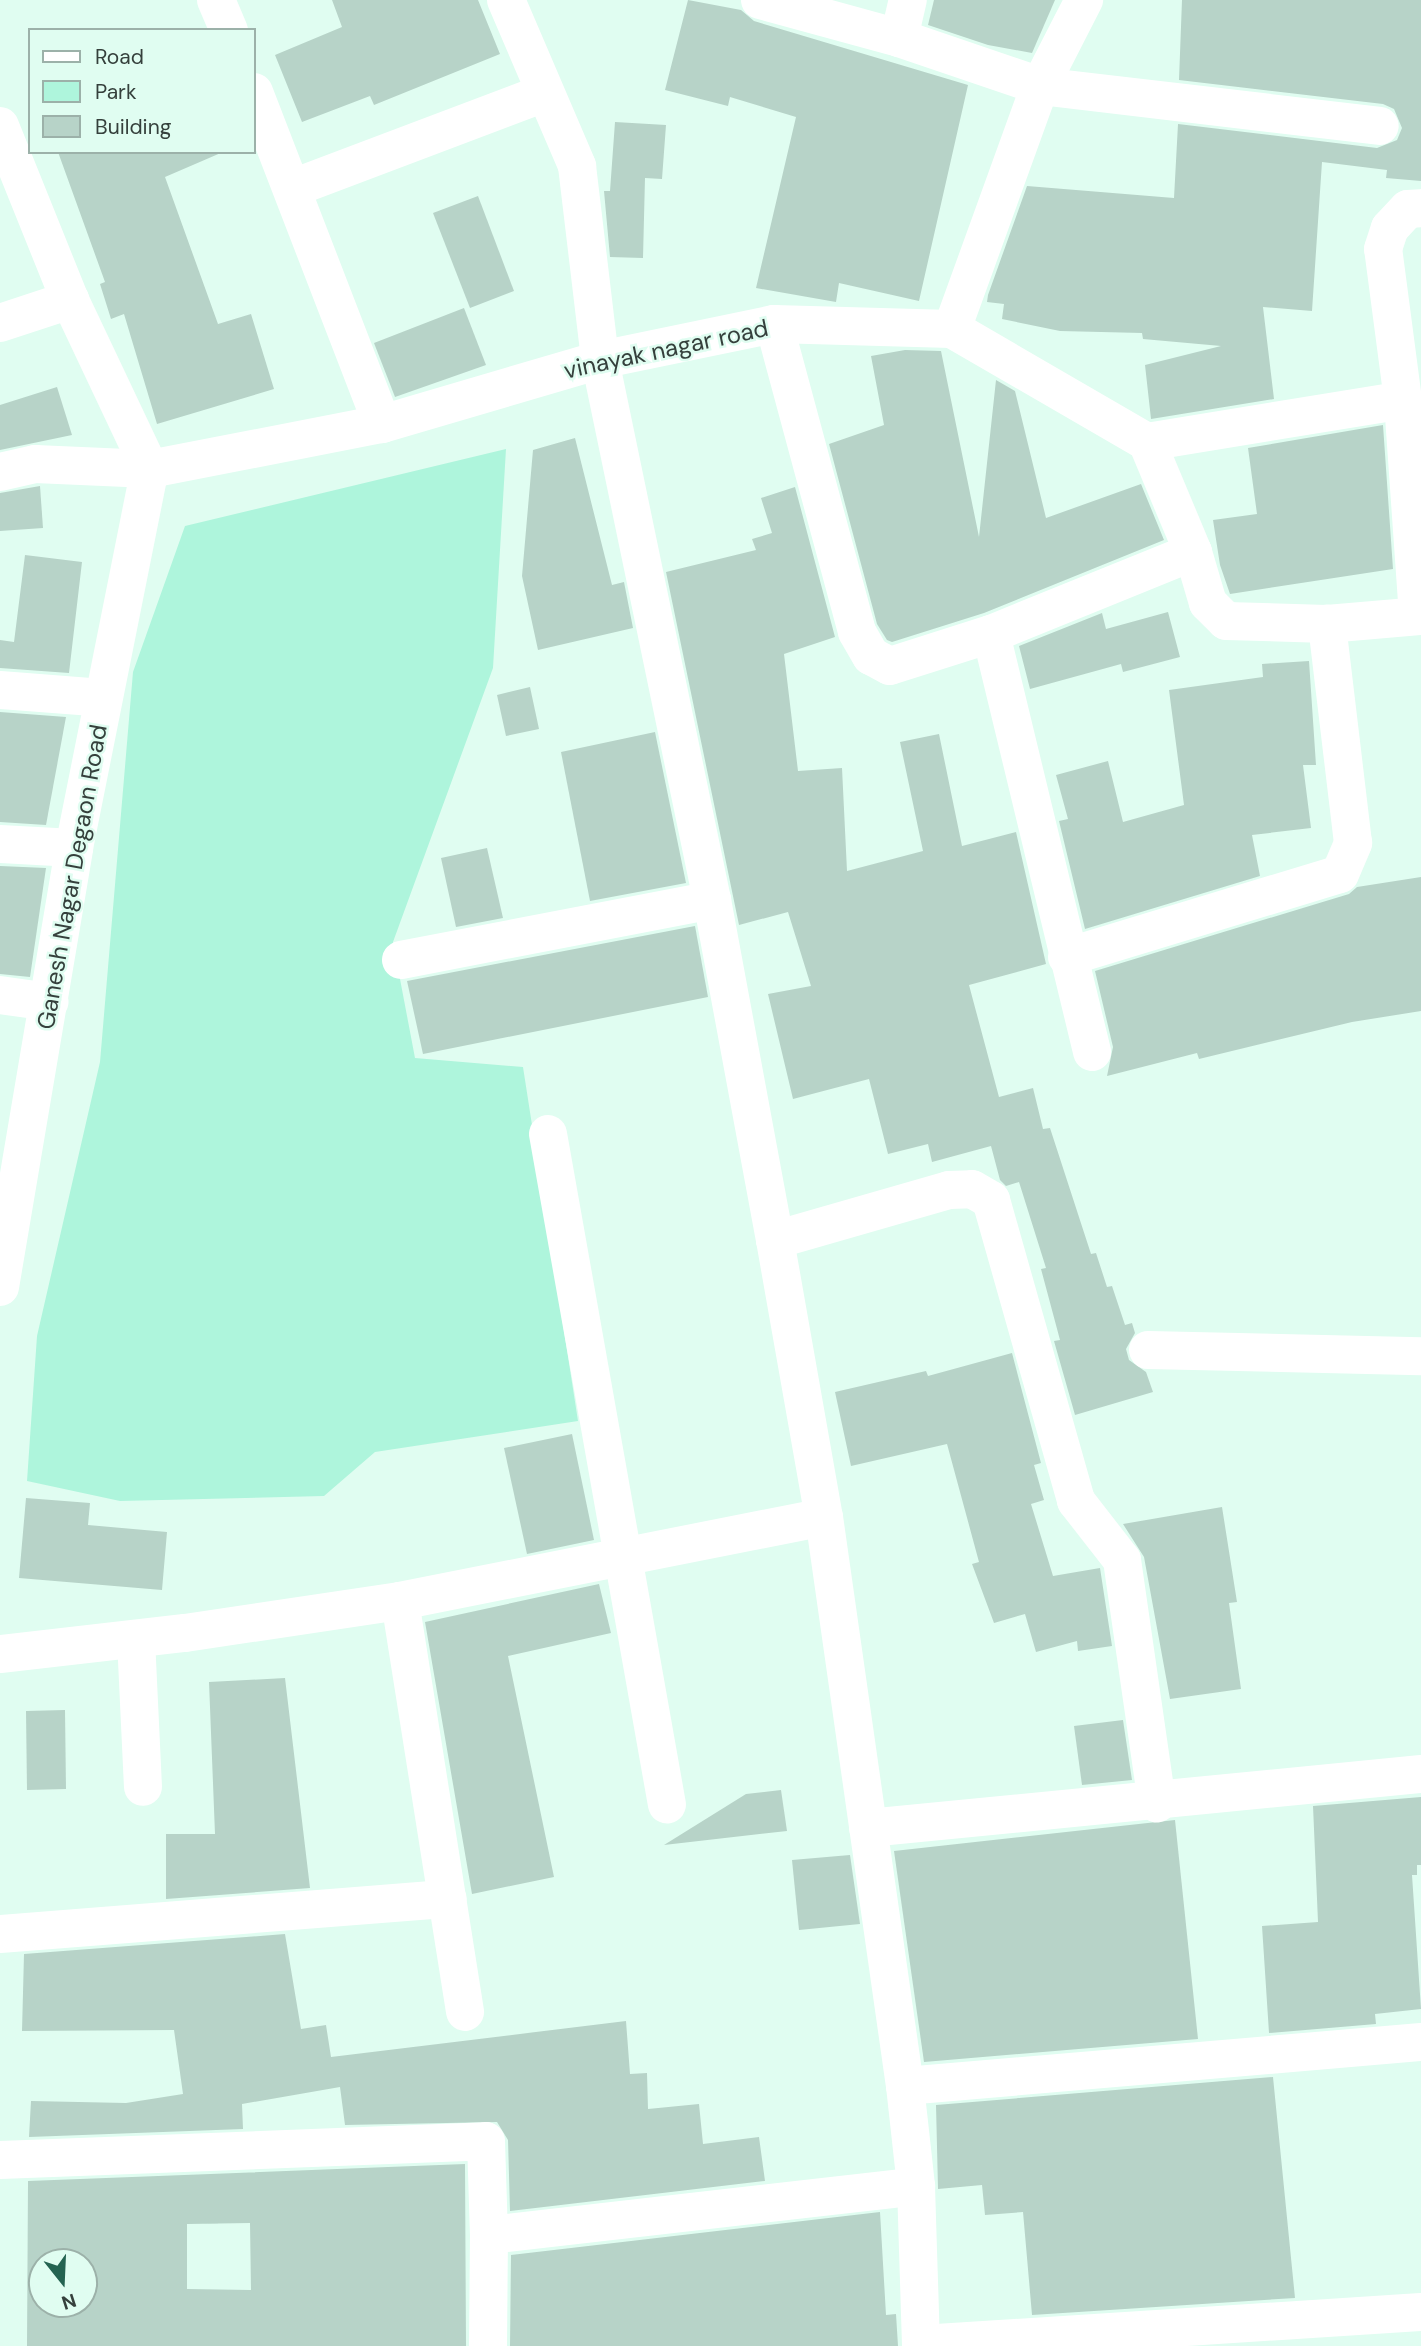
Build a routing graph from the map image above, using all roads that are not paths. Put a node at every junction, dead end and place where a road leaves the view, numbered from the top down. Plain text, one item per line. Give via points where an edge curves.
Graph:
1 (216, 0) edge
2 (506, 0) edge
3 (760, 0) edge
4 (908, 0) edge
5 (1084, 0) edge
6 (228, 28) edge
7 (899, 38) junction
8 (1040, 86) junction
9 (544, 93) junction
10 (256, 97) edge
11 (1380, 126) dead end
12 (5, 148) edge
13 (293, 188) junction
14 (1421, 208) edge
15 (70, 300) junction
16 (0, 323) edge
17 (774, 324) junction
18 (952, 329) junction
19 (600, 360) junction
20 (1409, 412) edge
21 (382, 424) junction
22 (1147, 442) junction
23 (150, 469) junction
24 (0, 472) edge
25 (1193, 552) junction
26 (1420, 616) edge
27 (1327, 624) junction
28 (991, 634) junction
29 (0, 690) edge
30 (103, 698) junction
31 (0, 844) edge
32 (74, 848) junction
33 (712, 900) junction
34 (1067, 957) junction
35 (401, 960) dead end
36 (0, 995) edge
37 (50, 1002) junction
38 (1092, 1052) dead end
39 (548, 1134) dead end
40 (12, 1155) edge
41 (775, 1240) junction
42 (0, 1287) edge
43 (1149, 1350) dead end
44 (1421, 1356) edge
45 (824, 1517) junction
46 (626, 1560) junction
47 (400, 1601) junction
48 (136, 1639) junction
49 (0, 1654) edge
50 (1421, 1774) edge
51 (143, 1787) dead end
52 (1157, 1803) junction
53 (667, 1805) dead end
54 (868, 1828) junction
55 (448, 1899) junction
56 (0, 1934) edge
57 (466, 2012) dead end
58 (1421, 2042) edge
59 (905, 2086) junction
60 (0, 2160) edge
61 (916, 2186) junction
62 (489, 2235) junction
63 (1421, 2312) edge
64 (921, 2345) edge
65 (488, 2346) edge

1 - 6 street
2 - 9 street
3 - 7 street
4 - 7 street
5 - 8 street
7 - 8 street
8 - 11 street
8 - 18 street
9 - 13 street
9 - 19 street via 577,166
10 - 13 street
12 - 15 street
13 - 21 street
14 - 20 street via 1408,209 1390,228 1382,249
15 - 16 street
15 - 23 street
17 - 18 street, vinayak nagar road
17 - 19 street, vinayak nagar road
17 - 28 street via 857,632 871,656 890,666
18 - 22 street, vinayak nagar road
19 - 21 street, vinayak nagar road
19 - 33 street
20 - 22 street
20 - 26 street
21 - 23 street, vinayak nagar road
22 - 25 street
23 - 24 street, vinayak nagar road via 35,464
23 - 30 street, Ganesh Nagar Degaon Road
25 - 27 street via 1208,603 1226,621
25 - 28 street
26 - 27 street
27 - 34 street via 1353,843 1340,874
28 - 34 street
29 - 30 street
30 - 32 street, Ganesh Nagar Degaon Road
31 - 32 street
32 - 37 street, Ganesh Nagar Degaon Road
33 - 35 street
33 - 41 street
34 - 38 street
36 - 37 street
37 - 40 street, Ganesh Nagar Degaon Road
39 - 46 street
40 - 42 street, Ganesh Nagar Degaon Road
41 - 45 street
41 - 52 street via 949,1190 972,1189 991,1200 1076,1501 1122,1560
43 - 44 street
45 - 46 street
45 - 54 street
46 - 47 street
46 - 53 street
47 - 48 street
47 - 55 street
48 - 49 street
48 - 51 street
50 - 52 street
52 - 54 street
54 - 59 street
55 - 56 street
55 - 57 street
58 - 59 street
59 - 61 street
60 - 62 street via 486,2141
61 - 62 street
61 - 64 street
62 - 65 street
63 - 64 street

